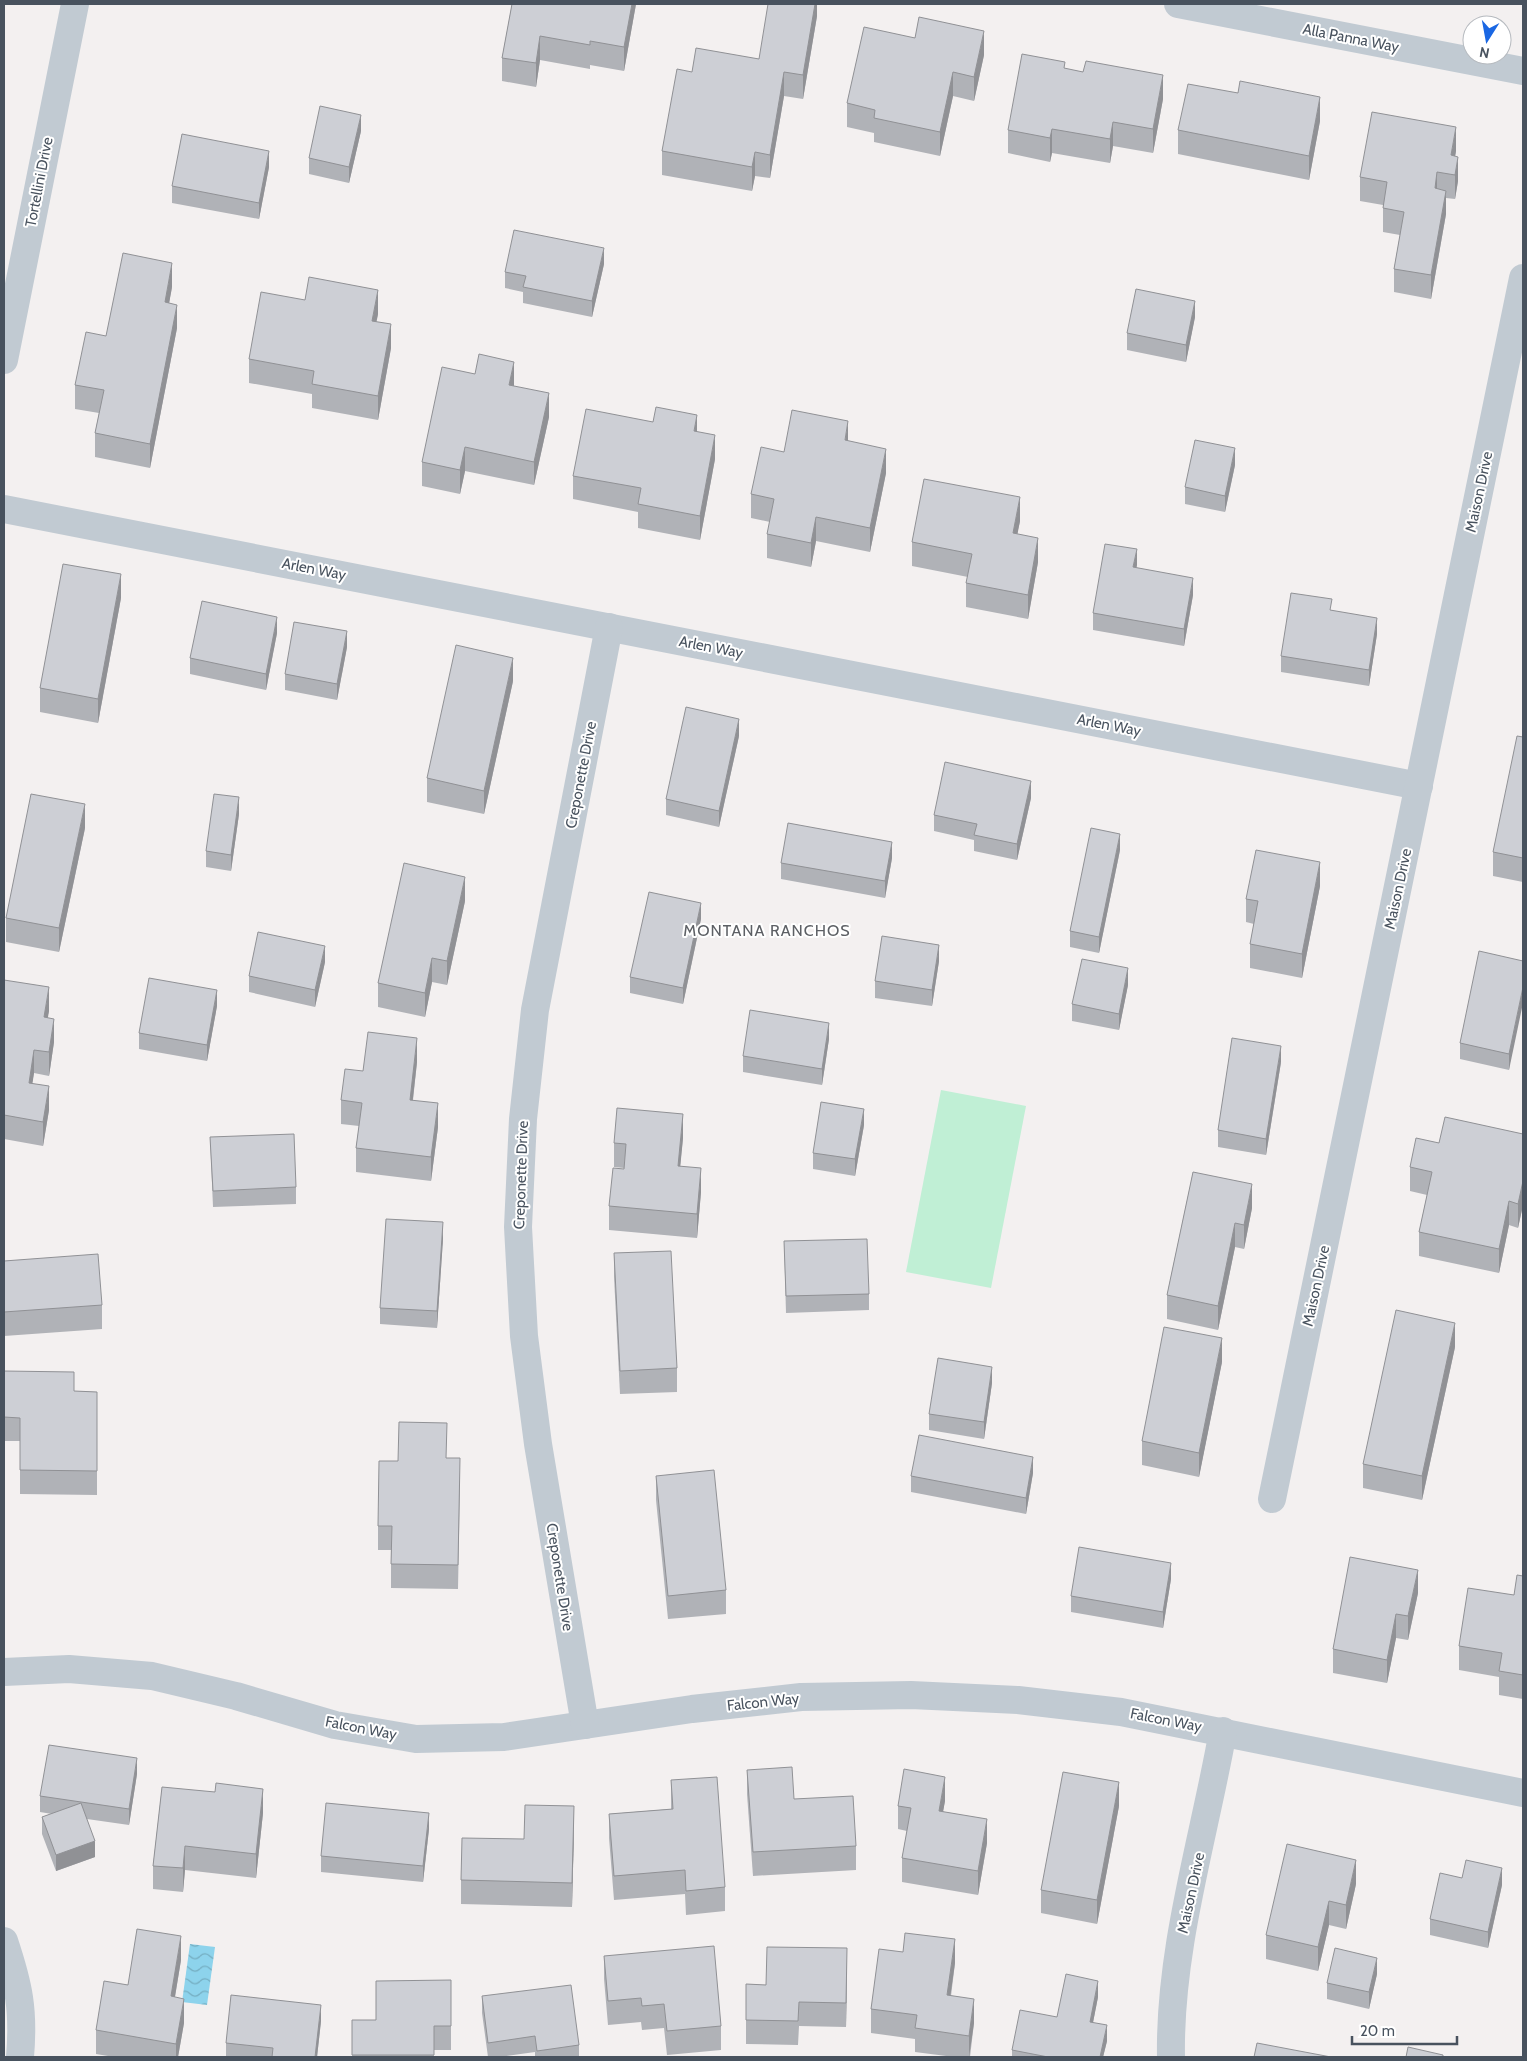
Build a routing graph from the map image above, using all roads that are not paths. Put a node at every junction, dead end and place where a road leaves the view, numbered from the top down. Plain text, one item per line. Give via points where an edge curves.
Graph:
1 (75, 4) edge
2 (1178, 4) edge
3 (1523, 71) edge
4 (1523, 278) edge
5 (4, 360) edge
6 (4, 509) edge
7 (610, 627) junction
8 (1419, 786) junction
9 (1272, 1500) dead end
10 (4, 1672) edge
11 (585, 1725) junction
12 (1223, 1731) junction
13 (1523, 1793) edge
14 (4, 1941) edge
15 (20, 2057) edge
16 (1172, 2057) edge

1 - 5 street, Tortellini Drive
2 - 3 street, Alla Panna Way
4 - 8 street, Maison Drive
6 - 7 street, Arlen Way
7 - 8 street, Arlen Way
7 - 11 street, Creponette Drive via 535,1010 523,1119 518,1227 524,1336 533,1405
8 - 9 street, Maison Drive
10 - 11 street, Falcon Way via 69,1669 152,1676 335,1725 416,1739 504,1737
11 - 12 street, Falcon Way via 801,1697 911,1695 1018,1700 1121,1712
12 - 13 street, Falcon Way
12 - 16 street, Maison Drive via 1175,1971
14 - 15 street via 18,1983 23,2026

